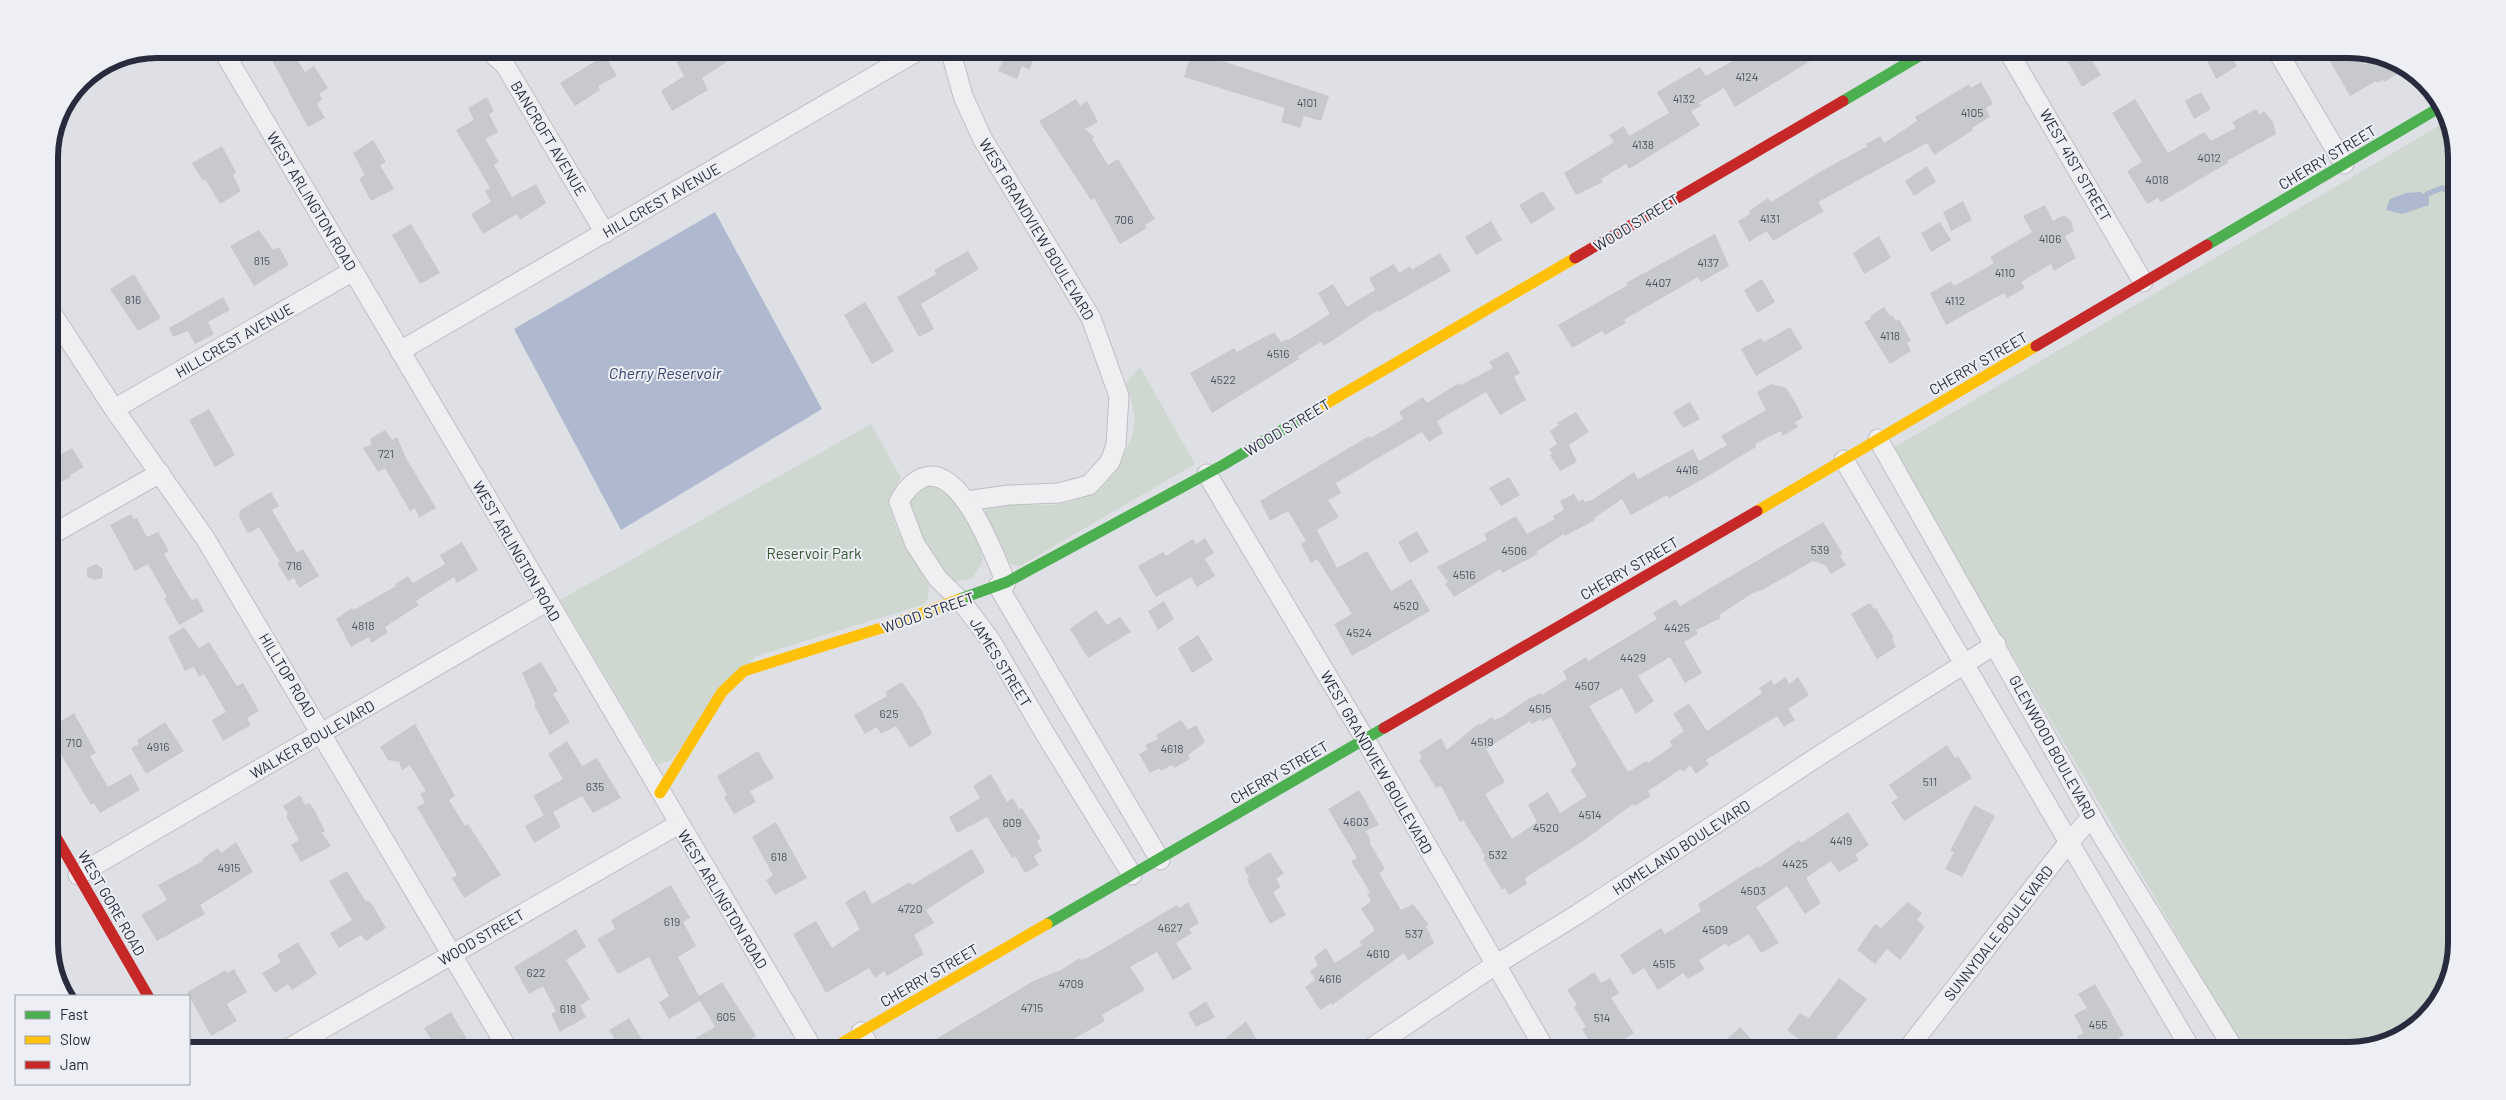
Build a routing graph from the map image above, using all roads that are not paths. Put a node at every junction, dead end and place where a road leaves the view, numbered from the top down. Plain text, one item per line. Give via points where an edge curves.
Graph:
1 (227, 58) edge
2 (497, 58) edge
3 (906, 58) edge
4 (952, 58) edge
5 (1916, 58) edge
6 (2012, 58) edge
7 (2281, 58) edge
8 (2437, 109) edge
9 (2344, 164) junction
10 (605, 233) junction
11 (353, 271) junction
12 (2143, 282) junction
13 (58, 323) edge
14 (400, 351) junction
15 (114, 409) junction
16 (1878, 439) junction
17 (1844, 460) junction
18 (160, 473) junction
19 (1207, 474) junction
20 (966, 501) junction
21 (58, 531) edge
22 (1002, 584) junction
23 (961, 601) junction
24 (546, 602) junction
25 (1996, 644) junction
26 (1963, 665) junction
27 (322, 733) junction
28 (1366, 739) junction
29 (660, 793) junction
30 (2092, 817) junction
31 (679, 824) junction
32 (58, 841) edge
33 (2068, 843) junction
34 (1160, 860) junction
35 (78, 875) junction
36 (1132, 875) junction
37 (452, 954) junction
38 (1495, 965) junction
39 (147, 995) edge
40 (861, 1032) junction
41 (300, 1042) edge
42 (504, 1042) edge
43 (809, 1042) edge
44 (844, 1042) edge
45 (867, 1042) edge
46 (1380, 1042) edge
47 (1541, 1042) edge
48 (1913, 1042) edge
49 (2187, 1042) edge
50 (2230, 1042) edge

1 - 11 street, WEST ARLINGTON ROAD
2 - 10 street, BANCROFT AVENUE via 505,65
3 - 10 street, HILLCREST AVENUE
4 - 20 street, WEST GRANDVIEW BOULEVARD via 963,96 982,138 1091,318 1119,396 1116,445 1110,462 1089,485 1059,493
5 - 19 street, WOOD STREET
6 - 12 street, WEST 41ST STREET
7 - 9 street
8 - 9 street, CHERRY STREET
9 - 12 street, CHERRY STREET
10 - 14 street, HILLCREST AVENUE
11 - 14 street, WEST ARLINGTON ROAD
11 - 15 street, HILLCREST AVENUE
12 - 16 street, CHERRY STREET
13 - 15 street, HILLTOP ROAD
14 - 24 street, WEST ARLINGTON ROAD
15 - 18 street, HILLTOP ROAD
16 - 17 street, CHERRY STREET
16 - 25 street, GLENWOOD BOULEVARD
17 - 26 street
17 - 28 street, CHERRY STREET
18 - 21 street
18 - 27 street, HILLTOP ROAD via 205,538
19 - 22 street, WOOD STREET
19 - 28 street, WEST GRANDVIEW BOULEVARD
20 - 22 street, JAMES STREET via 986,537
20 - 23 street, JAMES STREET via 944,480 927,476 904,491 898,502 915,544 938,579
22 - 23 street, WOOD STREET
22 - 34 street, JAMES STREET
23 - 29 street, WOOD STREET via 744,671 722,692
23 - 36 street, JAMES STREET via 991,641
24 - 27 street, WALKER BOULEVARD
24 - 29 street, WEST ARLINGTON ROAD
25 - 26 street, HOMELAND BOULEVARD
25 - 30 street, GLENWOOD BOULEVARD
26 - 33 street
26 - 38 street, HOMELAND BOULEVARD
27 - 35 street, WALKER BOULEVARD
27 - 37 street, HILLTOP ROAD
28 - 34 street, CHERRY STREET
28 - 38 street, WEST GRANDVIEW BOULEVARD
29 - 31 street, WEST ARLINGTON ROAD
30 - 33 street, SUNNYDALE BOULEVARD
30 - 50 street, GLENWOOD BOULEVARD
31 - 37 street, WOOD STREET
31 - 43 street, WEST ARLINGTON ROAD
32 - 35 street, WEST GORE ROAD
33 - 48 street, SUNNYDALE BOULEVARD
33 - 49 street
34 - 36 street, CHERRY STREET
35 - 39 street, WEST GORE ROAD
36 - 40 street, CHERRY STREET
37 - 41 street, WOOD STREET
37 - 42 street, HILLTOP ROAD
38 - 46 street, HOMELAND BOULEVARD
38 - 47 street, WEST GRANDVIEW BOULEVARD
40 - 44 street, CHERRY STREET
40 - 45 street

